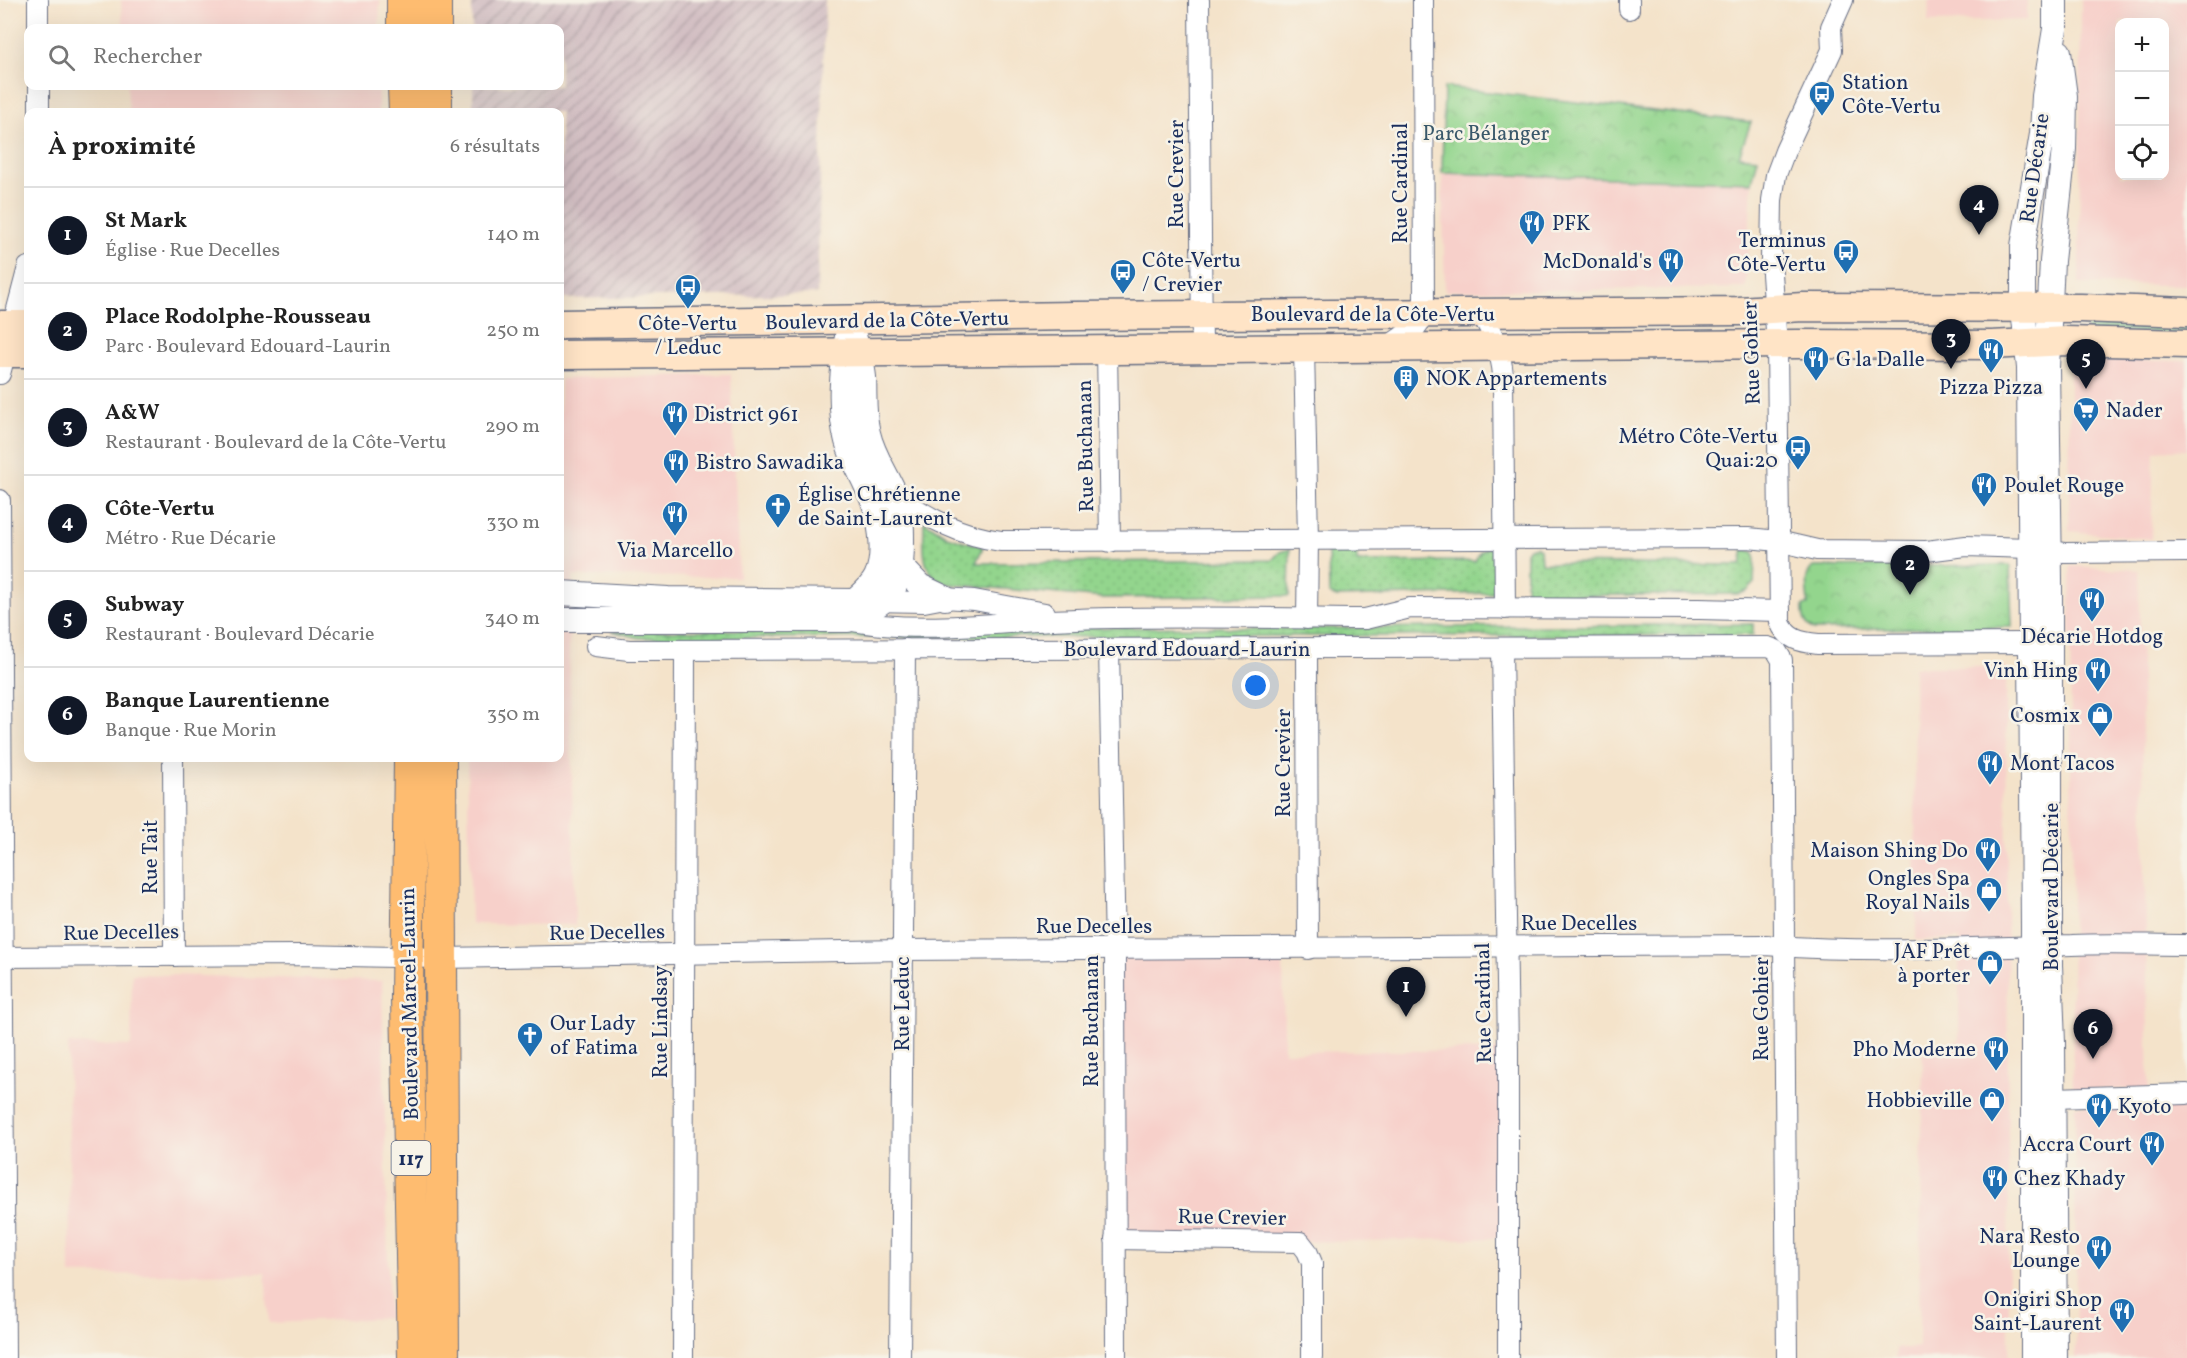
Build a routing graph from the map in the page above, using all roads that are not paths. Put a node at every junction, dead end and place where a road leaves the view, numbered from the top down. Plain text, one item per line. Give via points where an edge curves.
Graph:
1 (38, 0) edge
2 (403, 0) edge
3 (435, 0) edge
4 (1199, 0) edge
5 (1423, 0) edge
6 (2055, 0) edge
7 (1843, 1) edge
8 (38, 24) edge
9 (403, 24) edge
10 (435, 24) edge
11 (2055, 29) junction
12 (39, 90) edge
13 (404, 90) edge
14 (436, 90) edge
15 (39, 108) edge
16 (405, 108) edge
17 (436, 108) edge
18 (24, 284) edge
19 (2023, 308) junction
20 (2051, 308) junction
21 (1774, 309) junction
22 (1424, 312) junction
23 (1480, 312) junction
24 (2187, 312) edge
25 (1201, 315) junction
26 (849, 319) junction
27 (564, 324) edge
28 (14, 325) edge
29 (2037, 342) junction
30 (2187, 344) edge
31 (1777, 345) junction
32 (1387, 347) junction
33 (1498, 347) junction
34 (1304, 348) junction
35 (1107, 349) junction
36 (1202, 349) junction
37 (851, 352) junction
38 (564, 355) edge
39 (8, 358) edge
40 (896, 495) junction
41 (0, 500) edge
42 (1505, 538) junction
43 (1308, 539) junction
44 (1778, 541) junction
45 (1110, 542) junction
46 (2039, 549) junction
47 (2187, 552) edge
48 (902, 567) junction
49 (564, 593) edge
50 (945, 598) junction
51 (883, 602) junction
52 (1505, 609) junction
53 (851, 610) junction
54 (1780, 610) junction
55 (1077, 619) junction
56 (1307, 619) junction
57 (564, 620) edge
58 (2030, 643) junction
59 (596, 646) dead end
60 (1502, 648) junction
61 (905, 649) junction
62 (1109, 649) junction
63 (1307, 649) junction
64 (685, 650) junction
65 (1779, 655) joint
66 (173, 762) edge
67 (410, 762) edge
68 (440, 762) edge
69 (2187, 945) edge
70 (2042, 946) junction
71 (1506, 947) junction
72 (1785, 947) junction
73 (1308, 949) junction
74 (902, 951) junction
75 (1115, 951) junction
76 (685, 955) junction
77 (174, 956) junction
78 (2, 957) edge
79 (407, 957) junction
80 (441, 958) junction
81 (2187, 1094) edge
82 (2053, 1098) junction
83 (1115, 1239) junction
84 (5, 1358) edge
85 (414, 1358) edge
86 (443, 1358) edge
87 (683, 1358) edge
88 (900, 1358) edge
89 (1116, 1358) edge
90 (1312, 1358) edge
91 (1508, 1358) edge
92 (1787, 1358) edge
93 (2034, 1358) edge
94 (2055, 1358) edge

1 - 8 street
2 - 9 main road
3 - 10 main road
4 - 25 street, Rue Crevier
5 - 22 street, Rue Cardinal
6 - 11 street, Rue Décarie
7 - 21 street, Rue Gohier via 1831,27 1832,50 1785,151 1775,182 1771,260
11 - 19 street, Rue Décarie via 2025,233
11 - 20 street, Rue Décarie via 2065,96 2065,125
12 - 15 street
13 - 16 main road
14 - 17 main road
18 - 28 street
19 - 20 main road, Boulevard de la Côte-Vertu
19 - 21 main road, Boulevard de la Côte-Vertu
19 - 29 street, Boulevard Décarie
20 - 24 main road, Boulevard de la Côte-Vertu
20 - 29 street, Boulevard Décarie
21 - 23 main road, Boulevard de la Côte-Vertu
21 - 31 street, Rue Gohier
22 - 23 main road, Boulevard de la Côte-Vertu
22 - 25 main road, Boulevard de la Côte-Vertu
22 - 32 street via 1416,327
23 - 33 street
25 - 26 main road, Boulevard de la Côte-Vertu
25 - 36 street, Rue Crevier
26 - 27 main road, Boulevard de la Côte-Vertu
26 - 37 street
28 - 39 street
29 - 30 main road, Boulevard de la Côte-Vertu
29 - 31 main road, Boulevard de la Côte-Vertu
29 - 46 street, Boulevard Décarie via 2029,368
31 - 33 main road, Boulevard de la Côte-Vertu
31 - 44 street, Rue Gohier
32 - 33 main road, Boulevard de la Côte-Vertu
32 - 34 main road, Boulevard de la Côte-Vertu
33 - 42 street via 1503,375
34 - 36 main road, Boulevard de la Côte-Vertu
34 - 43 street
35 - 36 main road, Boulevard de la Côte-Vertu
35 - 37 main road, Boulevard de la Côte-Vertu
35 - 45 street, Rue Buchanan
37 - 38 main road, Boulevard de la Côte-Vertu
37 - 40 street via 864,379 868,433
37 - 53 street via 842,372 847,442 880,524 880,564 876,576
40 - 45 street via 925,516 987,539
40 - 48 street via 902,519
41 - 78 street
42 - 43 street
42 - 44 street
42 - 52 street
43 - 45 street
43 - 56 street
44 - 46 street via 1817,550 1926,551 1966,546
44 - 54 street, Rue Gohier
46 - 47 street via 2065,553
46 - 58 street, Boulevard Décarie
46 - 70 street, Boulevard Décarie
48 - 50 street via 920,586
48 - 51 street via 897,583
49 - 53 street, Boulevard Edouard-Laurin
50 - 51 street, Boulevard Edouard-Laurin
50 - 55 street, Boulevard Edouard-Laurin
51 - 53 street via 872,610
52 - 54 street, Boulevard Edouard-Laurin
52 - 56 street, Boulevard Edouard-Laurin via 1410,608 1365,619
53 - 55 street, Boulevard Edouard-Laurin via 876,626
53 - 57 street, Boulevard Edouard-Laurin
54 - 58 street via 1780,622 1787,634 1818,644
55 - 56 street, Boulevard Edouard-Laurin
58 - 70 street, Boulevard Décarie
59 - 64 street, Boulevard Edouard-Laurin
60 - 63 street, Boulevard Edouard-Laurin
60 - 65 street, Boulevard Edouard-Laurin via 1768,647
60 - 71 street, Rue Cardinal
61 - 62 street, Boulevard Edouard-Laurin
61 - 64 street, Boulevard Edouard-Laurin
61 - 74 street, Rue Leduc
62 - 63 street, Boulevard Edouard-Laurin
62 - 75 street, Rue Buchanan
63 - 73 street, Rue Crevier
64 - 76 street, Rue Lindsay
65 - 72 street, Rue Gohier
66 - 77 street, Rue Tait
67 - 79 main road, Boulevard Marcel-Laurin / 117
68 - 80 main road, Boulevard Marcel-Laurin / 117
69 - 70 street, Rue Decelles
70 - 72 street, Rue Decelles
70 - 82 street, Boulevard Décarie
70 - 93 street, Boulevard Décarie
71 - 72 street, Rue Decelles
71 - 73 street, Rue Decelles
71 - 91 street, Rue Cardinal
72 - 92 street, Rue Gohier
73 - 75 street, Rue Decelles
74 - 75 street, Rue Decelles
74 - 76 street, Rue Decelles
74 - 88 street, Rue Leduc
75 - 83 street, Rue Buchanan
76 - 80 street, Rue Decelles
76 - 87 street, Rue Lindsay
77 - 78 street, Rue Decelles
77 - 79 street, Rue Decelles
78 - 84 street
79 - 80 street, Rue Decelles
79 - 85 main road, Boulevard Marcel-Laurin / 117
80 - 86 main road, Boulevard Marcel-Laurin / 117
81 - 82 street
82 - 94 street, Boulevard Décarie
83 - 89 street, Rue Buchanan
83 - 90 street, Rue Crevier via 1300,1242 1312,1263

